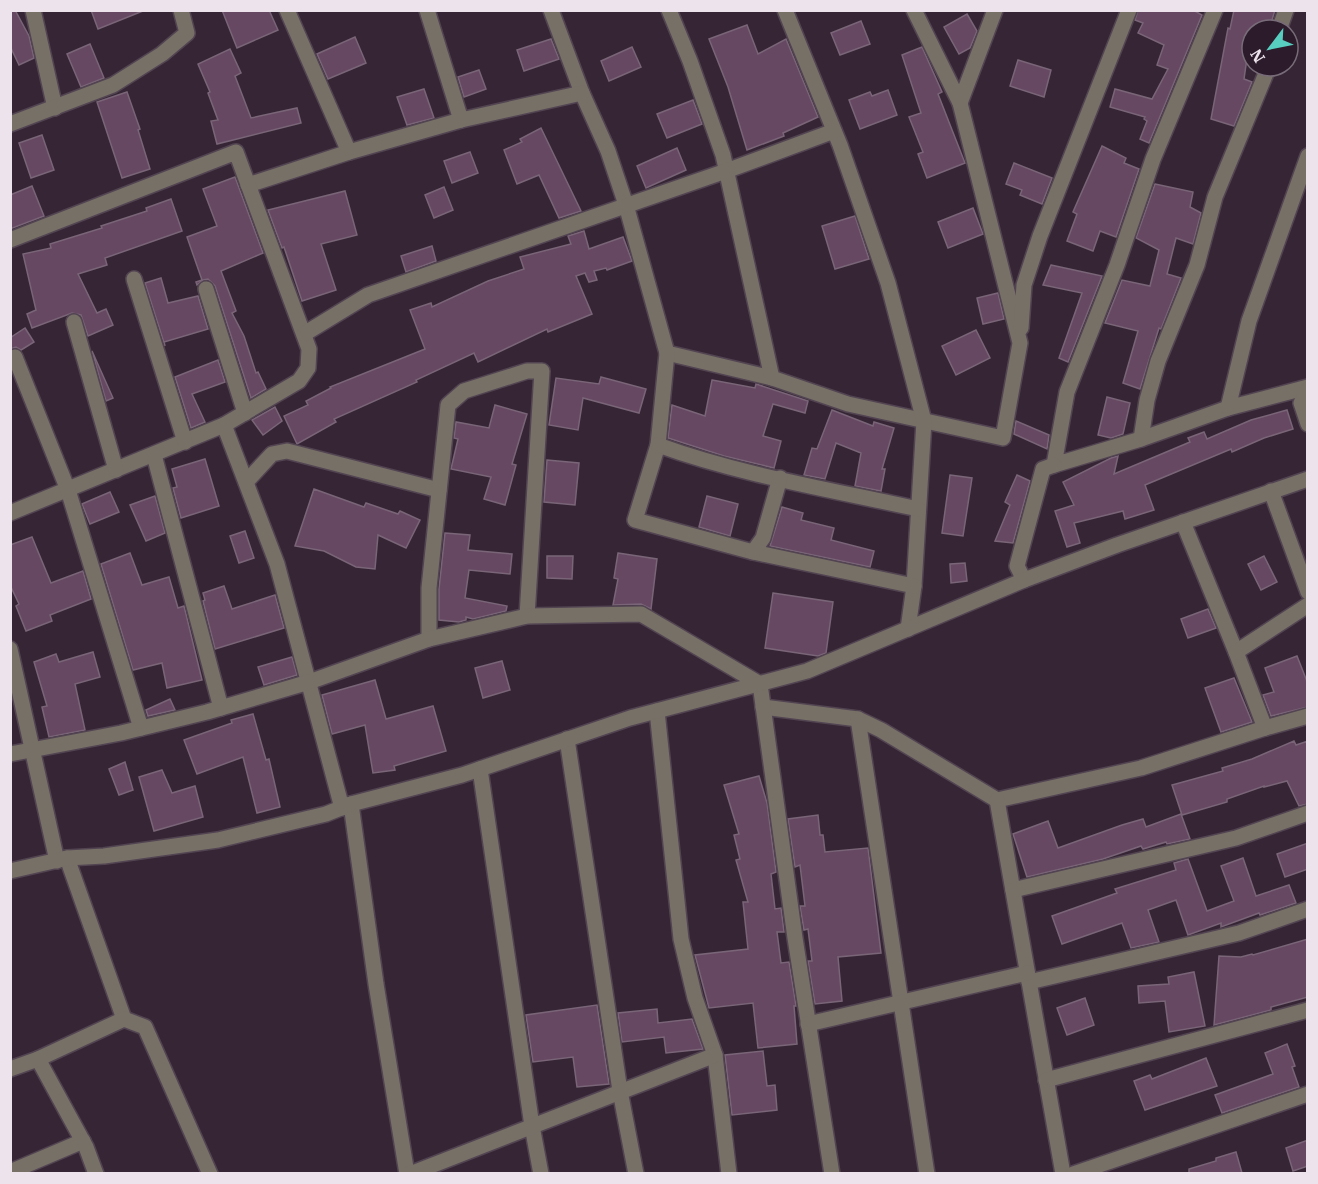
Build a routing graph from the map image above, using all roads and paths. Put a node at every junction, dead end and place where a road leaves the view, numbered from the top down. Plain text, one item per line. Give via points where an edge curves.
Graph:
1 (33, 10) edge
2 (181, 10) edge
3 (287, 10) edge
4 (427, 10) edge
5 (551, 10) edge
6 (669, 10) edge
7 (785, 10) edge
8 (914, 10) edge
9 (995, 10) edge
10 (1129, 10) edge
11 (1215, 10) edge
12 (1264, 78) edge
13 (582, 93) junction
14 (960, 103) junction
15 (55, 108) junction
16 (461, 120) junction
17 (10, 124) edge
18 (834, 131) junction
19 (349, 152) junction
20 (1308, 156) edge
21 (726, 171) junction
22 (248, 185) junction
23 (626, 205) junction
24 (10, 240) edge
25 (134, 279) dead end
26 (206, 289) dead end
27 (74, 322) dead end
28 (304, 334) junction
29 (1020, 343) junction
30 (667, 353) junction
31 (15, 357) dead end
32 (772, 378) junction
33 (1308, 388) edge
34 (1228, 408) junction
35 (244, 414) junction
36 (924, 421) junction
37 (1308, 424) edge
38 (224, 425) junction
39 (1141, 439) junction
40 (185, 442) junction
41 (658, 445) junction
42 (154, 455) junction
43 (1054, 465) junction
44 (116, 470) junction
45 (780, 478) junction
46 (1308, 479) edge
47 (246, 482) junction
48 (68, 490) junction
49 (439, 490) junction
50 (1271, 491) junction
51 (918, 509) junction
52 (10, 513) edge
53 (1183, 522) junction
54 (753, 552) junction
55 (1023, 580) junction
56 (914, 586) junction
57 (1308, 592) edge
58 (1308, 604) edge
59 (527, 615) junction
60 (908, 629) junction
61 (429, 639) junction
62 (10, 649) edge
63 (1236, 652) junction
64 (309, 682) junction
65 (760, 684) junction
66 (763, 707) junction
67 (221, 708) junction
68 (657, 711) junction
69 (1308, 716) edge
70 (858, 720) junction
71 (141, 728) junction
72 (1265, 728) junction
73 (567, 739) junction
74 (32, 749) junction
75 (10, 754) edge
76 (480, 769) junction
77 (997, 800) junction
78 (347, 806) junction
79 (1308, 813) edge
80 (62, 860) junction
81 (10, 871) edge
82 (1013, 890) junction
83 (1308, 909) edge
84 (1028, 978) junction
85 (900, 1002) junction
86 (1308, 1010) edge
87 (124, 1019) junction
88 (808, 1023) junction
89 (715, 1055) junction
90 (38, 1059) junction
91 (10, 1069) edge
92 (1046, 1080) junction
93 (620, 1091) junction
94 (1308, 1094) edge
95 (532, 1126) junction
96 (83, 1141) junction
97 (10, 1172) edge
98 (96, 1173) edge
99 (210, 1173) edge
100 (409, 1173) edge
101 (541, 1173) edge
102 (636, 1173) edge
103 (729, 1173) edge
104 (832, 1173) edge
105 (927, 1173) edge
106 (1063, 1173) edge
107 (1072, 1173) edge

1 - 15 street
2 - 15 street via 187,33 162,54 113,85
3 - 19 street
4 - 16 street
5 - 13 street
6 - 21 street
7 - 18 street
8 - 14 street
9 - 14 street
10 - 29 street via 1062,177 1024,285
11 - 43 street via 1153,159 1067,392
12 - 39 street via 1215,197 1197,265 1161,354 1147,400
13 - 16 street
13 - 23 street
14 - 29 street
15 - 17 street
16 - 19 street
18 - 21 street
18 - 36 street via 888,283
19 - 22 street
20 - 34 street via 1249,321
21 - 23 street
21 - 32 street
22 - 24 street via 236,152
22 - 28 street
23 - 28 street via 368,295
23 - 30 street
25 - 40 street
26 - 35 street
27 - 44 street
28 - 35 street via 309,349 308,368 299,381
29 - 36 street via 1003,438
30 - 32 street
30 - 41 street
31 - 48 street
32 - 36 street via 848,404
33 - 34 street
33 - 37 street via 1301,403
34 - 39 street
35 - 38 street
36 - 51 street
38 - 40 street
38 - 47 street
39 - 43 street
40 - 42 street
41 - 45 street
41 - 54 street via 635,520
42 - 44 street
42 - 67 street
43 - 55 street via 1043,469 1017,566
44 - 48 street
45 - 51 street
45 - 54 street via 763,538
46 - 50 street
47 - 49 street via 272,454 287,451
47 - 64 street via 277,564
48 - 52 street
48 - 71 street
49 - 59 street via 448,405 464,391 527,371 542,371
49 - 61 street via 429,588
50 - 53 street
50 - 57 street
51 - 56 street
53 - 55 street
53 - 63 street
54 - 56 street
55 - 60 street
56 - 60 street
58 - 63 street
59 - 61 street
59 - 65 street via 641,614
60 - 65 street via 807,672
61 - 64 street
62 - 74 street
63 - 72 street
64 - 67 street
64 - 78 street
65 - 66 street
65 - 68 street
66 - 70 street
66 - 88 street
67 - 71 street
68 - 73 street
68 - 89 street via 681,939 695,998
69 - 72 street
70 - 77 street
70 - 85 street
71 - 74 street
72 - 77 street via 1141,768
73 - 76 street
73 - 93 street
74 - 75 street
74 - 80 street
76 - 78 street
76 - 95 street
77 - 82 street
78 - 80 street via 218,840
78 - 100 street
79 - 82 street via 1236,838
80 - 81 street
80 - 87 street
82 - 84 street
83 - 84 street via 1239,933
84 - 85 street
84 - 92 street
85 - 88 street
85 - 105 street
86 - 92 street
87 - 90 street
87 - 99 street via 145,1027
88 - 104 street
89 - 93 street
89 - 103 street
90 - 91 street
90 - 96 street
92 - 106 street
93 - 95 street
93 - 102 street
94 - 107 street
95 - 100 street
95 - 101 street
96 - 97 street
96 - 98 street

